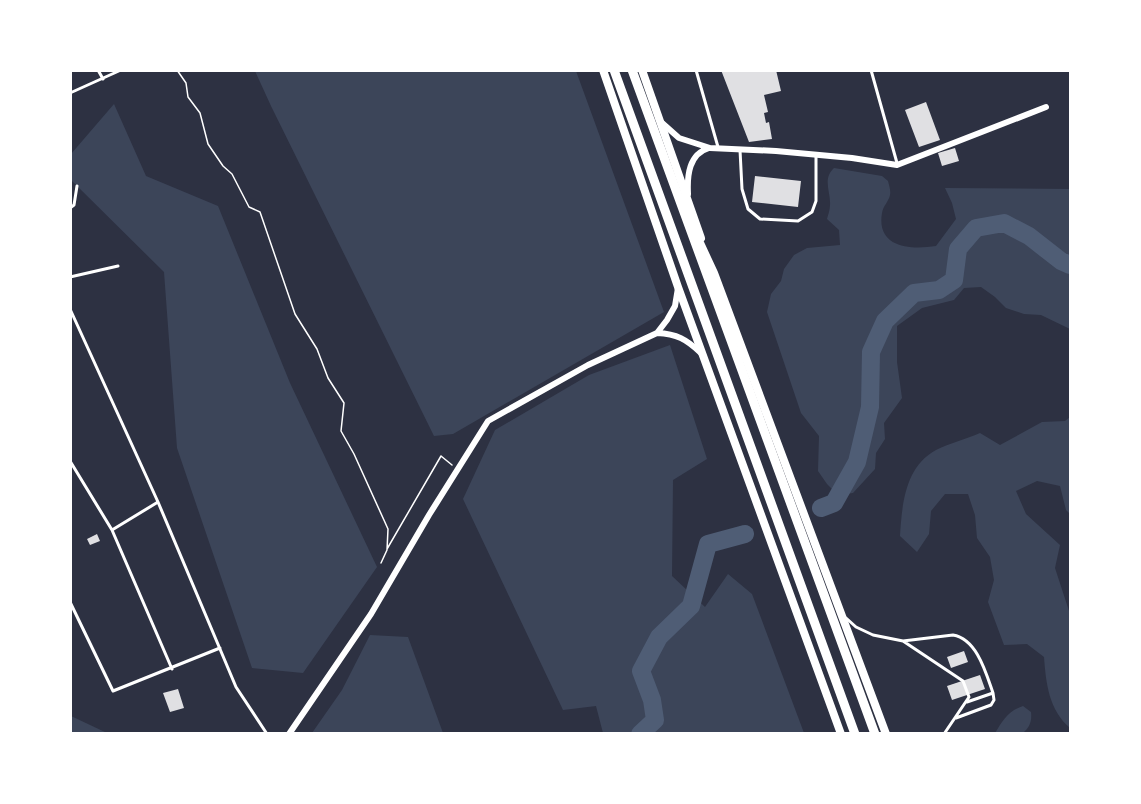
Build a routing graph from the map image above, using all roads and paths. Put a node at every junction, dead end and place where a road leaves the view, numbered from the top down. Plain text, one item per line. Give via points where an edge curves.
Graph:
1 (98, 70) edge
2 (121, 70) edge
3 (177, 70) edge
4 (603, 70) edge
5 (614, 70) edge
6 (632, 70) edge
7 (642, 70) edge
8 (696, 70) edge
9 (872, 70) edge
10 (103, 79) junction
11 (70, 93) edge
12 (1046, 107) dead end
13 (660, 120) junction
14 (710, 148) junction
15 (718, 149) junction
16 (740, 150) junction
17 (816, 155) junction
18 (897, 165) junction
19 (77, 186) dead end
20 (678, 198) junction
21 (689, 203) junction
22 (70, 208) edge
23 (118, 266) dead end
24 (714, 273) junction
25 (70, 277) edge
26 (678, 286) junction
27 (70, 309) edge
28 (657, 333) junction
29 (703, 355) junction
30 (71, 464) edge
31 (457, 470) junction
32 (158, 502) junction
33 (111, 530) junction
34 (387, 550) junction
35 (381, 563) dead end
36 (70, 602) edge
37 (841, 613) junction
38 (903, 641) junction
39 (220, 648) junction
40 (172, 669) junction
41 (993, 693) junction
42 (965, 703) junction
43 (954, 718) junction
44 (267, 734) edge
45 (289, 734) edge
46 (841, 734) edge
47 (855, 734) edge
48 (875, 734) edge
49 (886, 734) edge
50 (944, 734) edge

1 - 10 lane
2 - 10 lane
3 - 34 path via 186,83 188,98 200,113 208,144 232,174 249,207 260,212 265,222 295,314 344,403 342,431 388,529
4 - 26 main road
5 - 47 highway
6 - 20 highway
7 - 13 street
8 - 15 lane
9 - 18 lane
10 - 11 lane
12 - 18 street
13 - 14 street via 679,138
13 - 21 street
14 - 15 street
14 - 21 street via 702,150 692,161 687,186
15 - 16 street
16 - 17 street
16 - 17 lane via 742,189 748,209 760,219 798,221 812,213 816,201
17 - 18 street
19 - 22 lane
20 - 24 main road
20 - 48 highway
21 - 24 street
23 - 25 lane
24 - 37 main road
26 - 28 street via 675,306
26 - 29 main road
27 - 32 lane
28 - 29 street via 672,333
28 - 31 street via 588,364 489,421
29 - 46 main road
30 - 33 lane
31 - 34 path via 441,456
31 - 45 street via 371,614
32 - 33 lane
32 - 39 lane
33 - 40 lane
34 - 35 path
36 - 40 lane via 113,691
37 - 38 lane via 856,627 873,635
37 - 49 main road
38 - 41 lane via 960,637 982,663
38 - 42 lane via 963,681 969,697
39 - 40 lane
39 - 44 lane via 236,687
41 - 42 lane
41 - 43 lane via 994,700 988,707
42 - 43 lane
43 - 50 lane

